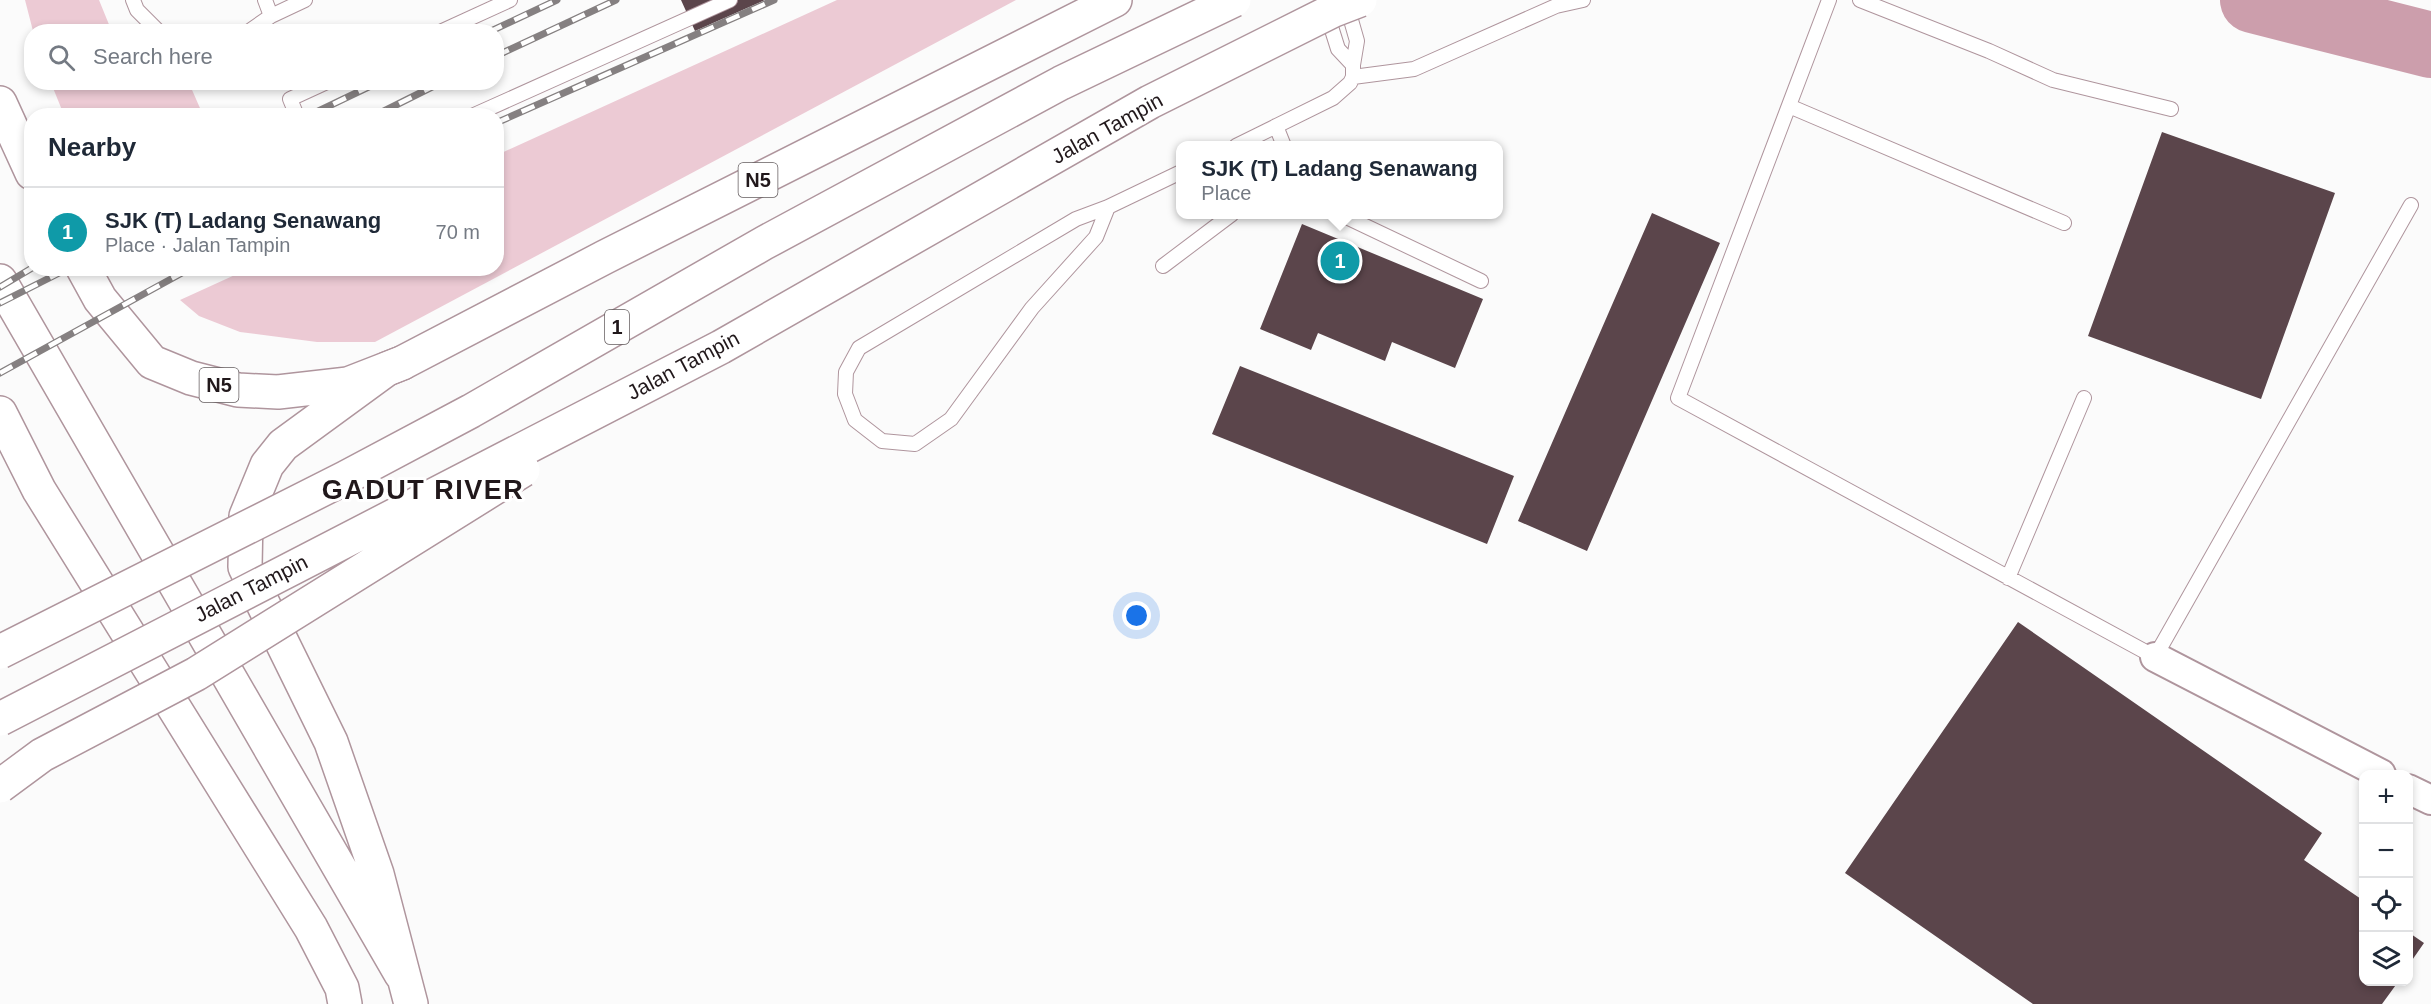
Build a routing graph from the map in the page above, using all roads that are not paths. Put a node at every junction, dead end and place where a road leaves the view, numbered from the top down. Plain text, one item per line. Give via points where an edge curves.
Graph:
1 (133, 0) edge
2 (265, 0) edge
3 (305, 0) edge
4 (510, 0) edge
5 (730, 0) edge
6 (1115, 0) edge
7 (1234, 0) edge
8 (1322, 0) edge
9 (1345, 0) edge
10 (1360, 0) edge
11 (1583, 0) edge
12 (1829, 0) edge
13 (1860, 0) edge
14 (271, 16) junction
15 (151, 24) edge
16 (260, 24) edge
17 (458, 24) edge
18 (1353, 71) junction
19 (310, 90) edge
20 (0, 103) edge
21 (1789, 105) junction
22 (294, 108) edge
23 (490, 108) edge
24 (2171, 109) dead end
25 (1276, 126) junction
26 (1246, 141) edge
27 (1282, 141) edge
28 (24, 156) edge
29 (1176, 174) edge
30 (2411, 205) dead end
31 (1108, 207) junction
32 (1226, 219) edge
33 (1351, 219) edge
34 (2064, 223) dead end
35 (1163, 266) dead end
36 (87, 276) edge
37 (0, 281) edge
38 (1481, 281) dead end
39 (721, 346) junction
40 (402, 363) junction
41 (2084, 398) dead end
42 (0, 413) edge
43 (2008, 578) junction
44 (0, 651) edge
45 (2155, 657) junction
46 (0, 718) edge
47 (2373, 770) edge
48 (0, 786) edge
49 (2413, 791) edge
50 (2431, 800) edge
51 (406, 989) edge
52 (345, 1004) edge

1 - 15 lane
2 - 14 lane
3 - 14 lane
4 - 17 lane
5 - 23 lane
6 - 40 main road, N5
7 - 44 main road, 1, bridge via 1061,83 764,243 471,411 345,478
8 - 18 lane via 1338,49
9 - 18 lane via 1357,41
10 - 39 main road, Jalan Tampin, bridge via 1150,102
11 - 18 lane via 1556,6 1414,69
12 - 21 lane
13 - 24 lane via 2053,80
14 - 16 lane
18 - 25 lane via 1346,88 1333,98
19 - 22 lane via 290,99
20 - 28 main road
21 - 34 lane
21 - 43 lane via 1677,398
25 - 26 lane
25 - 27 lane
29 - 31 lane
30 - 45 lane
31 - 31 lane via 1096,237 1032,308 951,419 915,444 882,441 855,420 845,394 846,372 859,348 1076,219
32 - 35 lane
33 - 38 lane
36 - 40 main road, N5 via 100,299 152,362 191,378 238,390 278,392 348,384
37 - 51 main road
39 - 46 main road, Jalan Tampin, bridge
39 - 48 main road, bridge via 196,674 42,755
40 - 51 main road via 387,369 283,445 267,465 246,516 245,567 330,742 377,874
41 - 43 lane
42 - 52 main road via 39,490 311,928 342,988
43 - 45 lane
45 - 47 street
49 - 50 street

